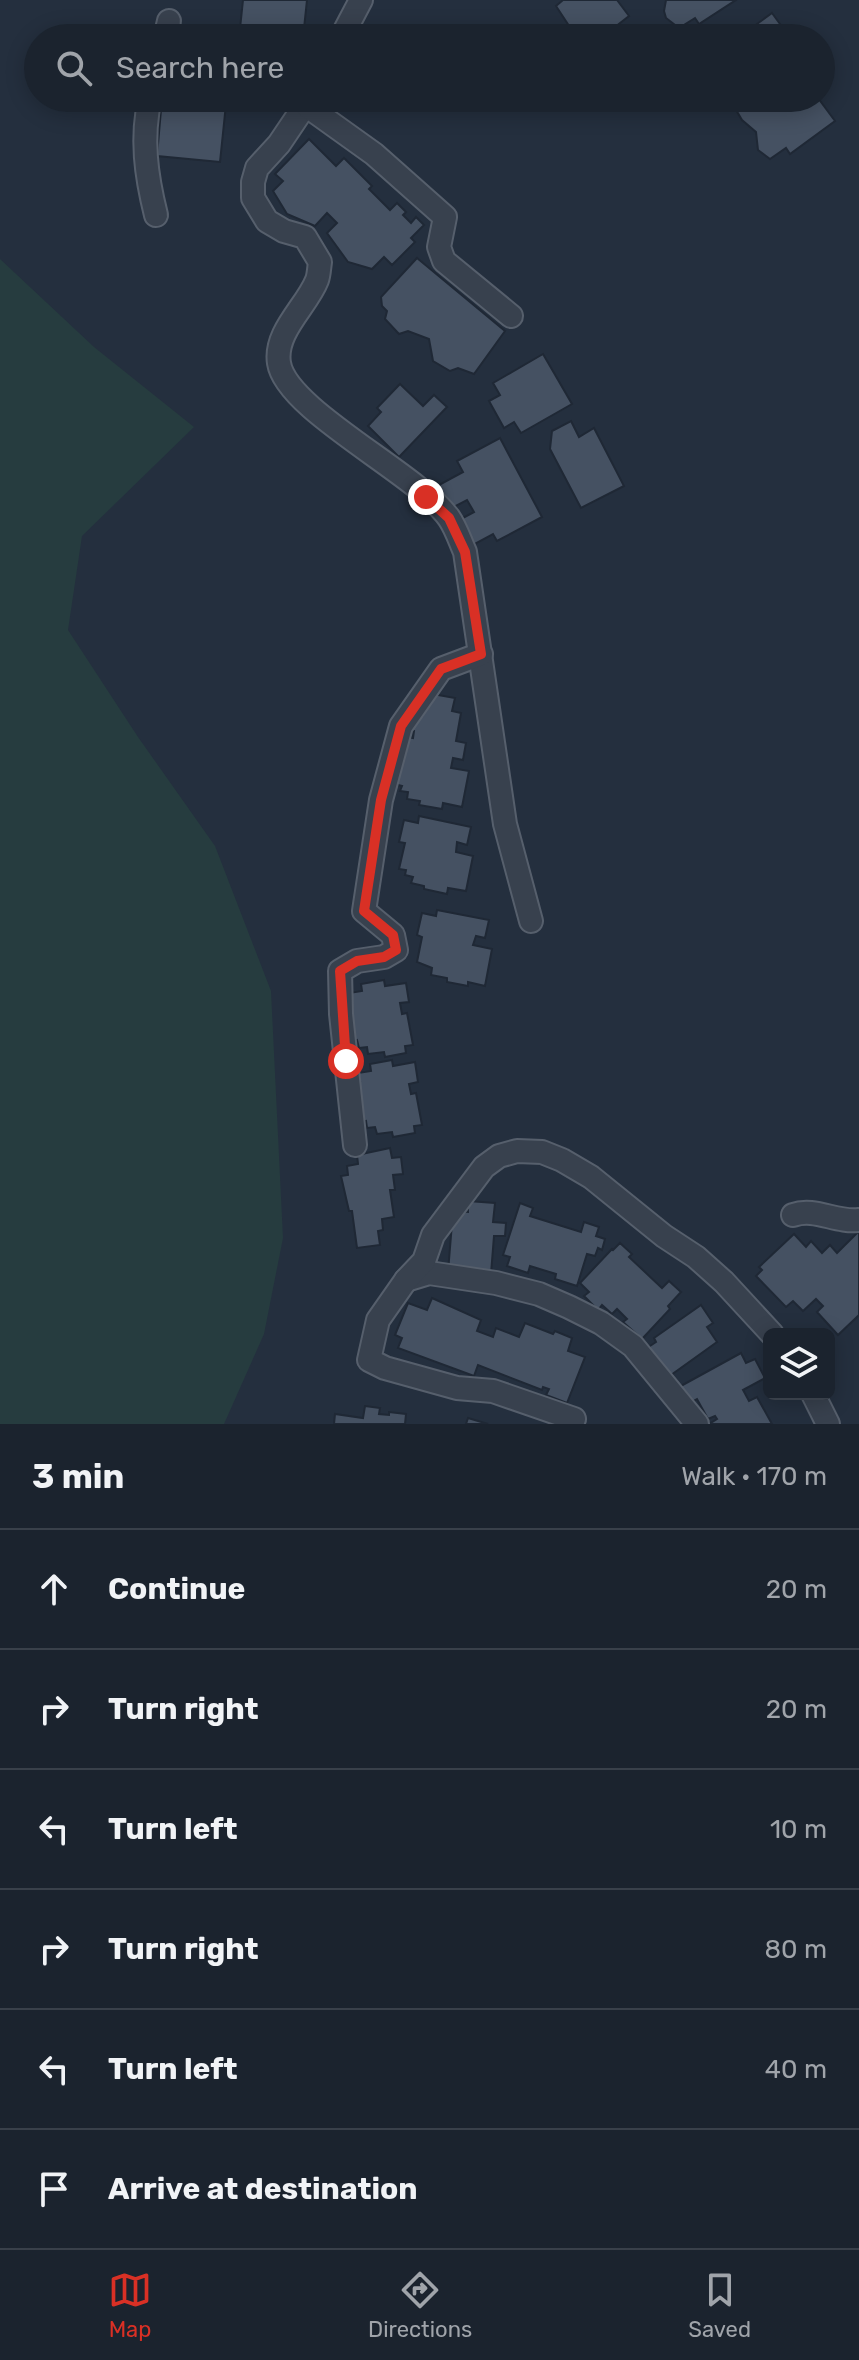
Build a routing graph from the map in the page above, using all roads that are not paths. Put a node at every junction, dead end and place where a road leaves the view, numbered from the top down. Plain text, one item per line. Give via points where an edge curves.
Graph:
1 (361, 0) edge
2 (348, 24) edge
3 (147, 112) edge
4 (301, 112) edge
5 (321, 112) edge
6 (156, 215) dead end
7 (511, 316) dead end
8 (481, 654) junction
9 (531, 921) dead end
10 (355, 1145) dead end
11 (793, 1215) dead end
12 (859, 1220) edge
13 (406, 1280) junction
14 (766, 1328) edge
15 (816, 1400) edge
16 (571, 1424) edge
17 (697, 1424) edge
18 (828, 1424) edge

1 - 2 street
3 - 6 street via 147,178
4 - 8 street via 257,168 253,182 253,198 267,221 305,237 320,262 318,279 287,330 279,362 283,375 296,395 449,518 465,552
5 - 7 street via 445,217 439,247 444,261
8 - 9 street via 505,824
8 - 10 street via 441,669 401,726 381,800 364,911 393,935 396,950 340,971
11 - 12 street via 815,1212
13 - 14 street via 424,1261 433,1235 484,1167 517,1151 542,1152 591,1177 696,1257
13 - 16 street via 378,1320 369,1360 457,1388 493,1391 574,1419
13 - 17 street via 429,1273 496,1283 569,1307 633,1346
15 - 18 street

